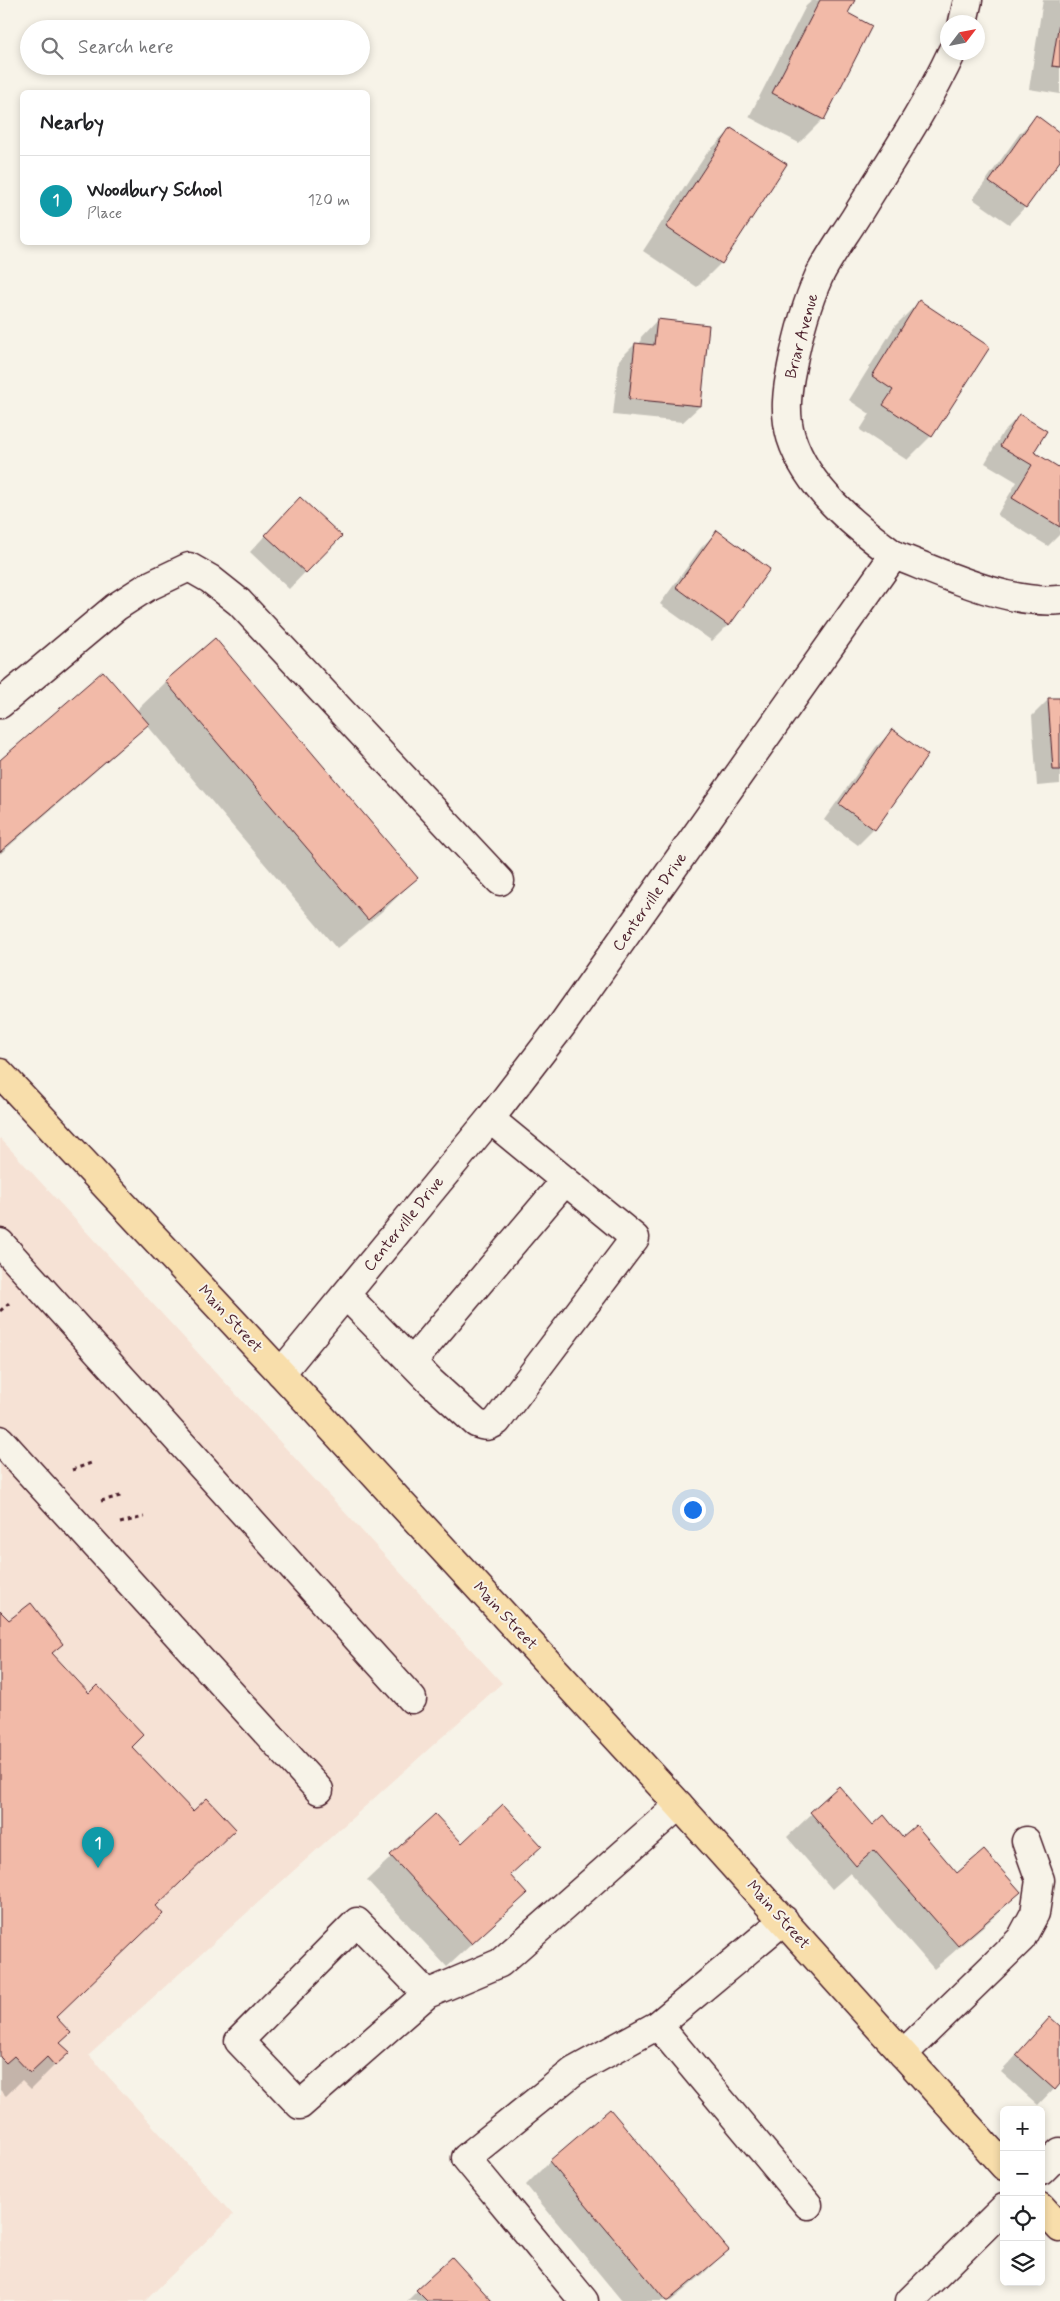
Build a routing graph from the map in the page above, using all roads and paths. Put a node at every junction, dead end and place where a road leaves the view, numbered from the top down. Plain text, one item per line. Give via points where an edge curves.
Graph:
1 (968, 0) edge
2 (965, 15) edge
3 (948, 60) edge
4 (894, 555) junction
5 (1060, 600) edge
6 (0, 704) edge
7 (500, 881) dead end
8 (0, 1073) edge
9 (490, 1119) junction
10 (565, 1181) junction
11 (0, 1243) edge
12 (346, 1295) junction
13 (412, 1362) junction
14 (281, 1372) junction
15 (0, 1440) edge
16 (94, 1462) dead end
17 (66, 1471) dead end
18 (124, 1495) dead end
19 (95, 1502) dead end
20 (144, 1517) dead end
21 (112, 1524) dead end
22 (412, 1699) dead end
23 (319, 1790) dead end
24 (679, 1805) junction
25 (1026, 1841) dead end
26 (784, 1920) junction
27 (428, 1994) junction
28 (658, 2025) junction
29 (903, 2054) junction
30 (1060, 2152) edge
31 (1000, 2162) edge
32 (1045, 2167) edge
33 (808, 2205) dead end
34 (1045, 2211) edge
35 (1000, 2212) edge
36 (1060, 2228) edge
37 (584, 2301) edge
38 (910, 2301) edge

1 - 2 street
3 - 4 street, Briar Avenue via 929,98 820,275 806,308 788,386 786,413 803,464 829,499
4 - 5 street via 983,589 1020,597
4 - 9 street, Centerville Drive via 568,1017
6 - 7 street via 116,607 188,567 210,579 238,602
8 - 14 main road, Main Street
9 - 10 street
9 - 12 street, Centerville Drive
10 - 13 street
10 - 13 street via 635,1238 498,1421 484,1427 476,1423
11 - 22 street
12 - 13 street
12 - 14 street, Centerville Drive
14 - 24 main road, Main Street
15 - 23 street
16 - 17 path
18 - 19 path
20 - 21 path
24 - 26 main road, Main Street
24 - 27 street via 500,1963
25 - 29 street via 1040,1880 1035,1913 1020,1939
26 - 28 street
26 - 29 main road, Main Street
27 - 27 street via 300,2105 239,2040 357,1922
28 - 33 street
28 - 37 street via 574,2071 466,2158
29 - 31 main road, Main Street
30 - 32 street
34 - 36 main road
35 - 38 street

